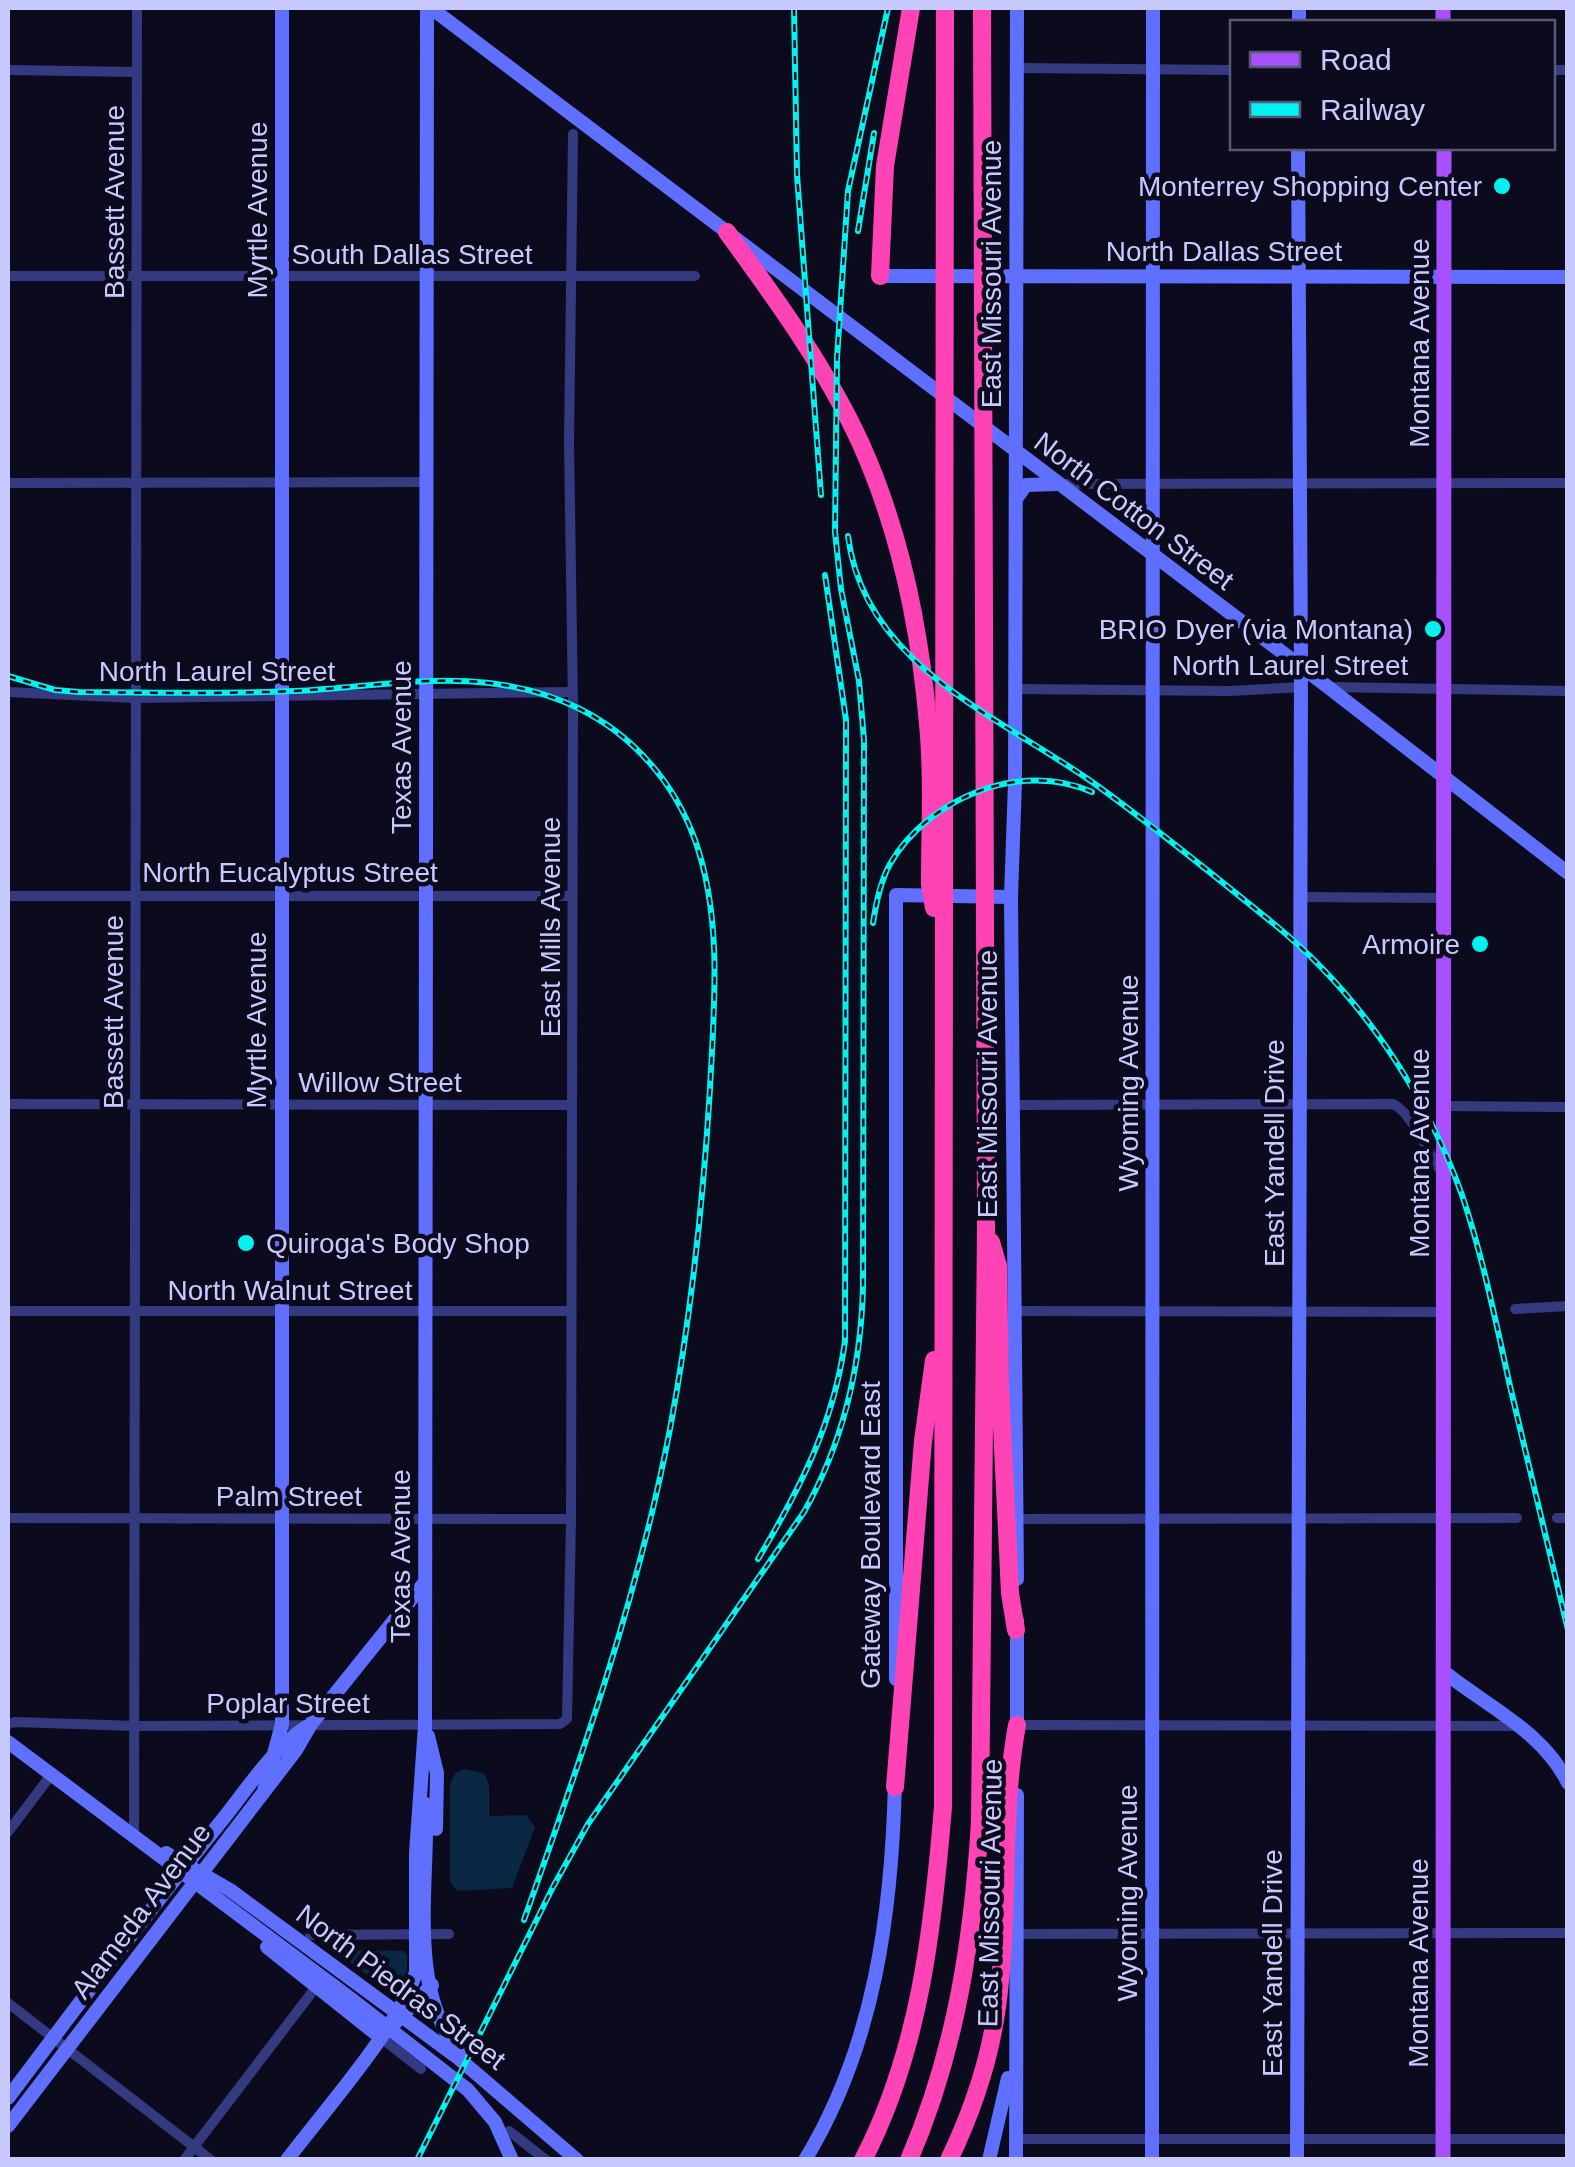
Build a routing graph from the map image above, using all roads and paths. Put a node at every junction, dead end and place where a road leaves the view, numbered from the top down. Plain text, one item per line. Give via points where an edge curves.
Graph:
1 (137, 8) edge
2 (282, 8) edge
3 (429, 8) edge
4 (911, 8) edge
5 (945, 8) edge
6 (982, 8) edge
7 (1017, 8) edge
8 (1153, 8) edge
9 (1017, 68) junction
10 (1152, 69) junction
11 (8, 70) edge
12 (1230, 70) edge
13 (137, 72) junction
14 (573, 134) dead end
15 (1298, 150) edge
16 (1444, 150) edge
17 (726, 232) junction
18 (1016, 274) junction
19 (8, 276) edge
20 (136, 276) junction
21 (282, 276) junction
22 (426, 276) junction
23 (570, 276) junction
24 (696, 276) dead end
25 (880, 276) joint
26 (1153, 276) junction
27 (1298, 276) junction
28 (1444, 277) junction
29 (1568, 277) edge
30 (1016, 453) junction
31 (8, 482) edge
32 (427, 482) junction
33 (136, 483) junction
34 (281, 483) junction
35 (1153, 483) junction
36 (1568, 483) edge
37 (1057, 484) junction
38 (1299, 484) junction
39 (1444, 484) junction
40 (1016, 500) junction
41 (1152, 557) junction
42 (1301, 668) junction
43 (1301, 687) junction
44 (1328, 688) junction
45 (1014, 690) junction
46 (1153, 691) junction
47 (1444, 691) junction
48 (8, 692) edge
49 (571, 692) junction
50 (1568, 692) edge
51 (426, 695) junction
52 (282, 696) junction
53 (135, 698) junction
54 (1443, 778) junction
55 (1568, 873) edge
56 (8, 896) edge
57 (572, 896) junction
58 (136, 897) junction
59 (280, 897) junction
60 (1299, 897) junction
61 (426, 898) junction
62 (1011, 898) junction
63 (1444, 898) junction
64 (942, 958) junction
65 (8, 1104) edge
66 (135, 1104) junction
67 (280, 1104) junction
68 (426, 1104) junction
69 (572, 1104) junction
70 (1152, 1104) junction
71 (1300, 1104) junction
72 (1014, 1105) junction
73 (1445, 1106) junction
74 (1568, 1107) edge
75 (1444, 1174) junction
76 (986, 1228) junction
77 (944, 1290) junction
78 (1568, 1306) edge
79 (1515, 1309) dead end
80 (8, 1311) edge
81 (280, 1311) junction
82 (572, 1311) junction
83 (1013, 1311) junction
84 (135, 1312) junction
85 (1152, 1312) junction
86 (1298, 1312) junction
87 (1443, 1312) junction
88 (426, 1313) junction
89 (8, 1518) edge
90 (135, 1518) junction
91 (280, 1518) junction
92 (425, 1518) junction
93 (1152, 1518) junction
94 (1298, 1518) junction
95 (1443, 1518) junction
96 (1517, 1518) dead end
97 (572, 1519) junction
98 (1018, 1519) junction
99 (424, 1582) junction
100 (1016, 1630) junction
101 (1443, 1671) junction
102 (567, 1719) joint
103 (8, 1724) edge
104 (282, 1724) junction
105 (311, 1724) junction
106 (1017, 1724) junction
107 (1443, 1725) junction
108 (135, 1726) junction
109 (425, 1726) junction
110 (1152, 1726) junction
111 (1298, 1726) junction
112 (1518, 1726) junction
113 (8, 1742) edge
114 (276, 1754) junction
115 (51, 1775) junction
116 (1568, 1783) edge
117 (895, 1787) junction
118 (264, 1791) junction
119 (8, 1832) edge
120 (134, 1836) junction
121 (184, 1868) junction
122 (198, 1877) junction
123 (1298, 1932) junction
124 (1443, 1932) junction
125 (1568, 1933) edge
126 (416, 1934) junction
127 (442, 1934) junction
128 (1016, 1934) junction
129 (1152, 1934) junction
130 (310, 1936) dead end
131 (316, 1988) junction
132 (354, 1991) junction
133 (8, 2003) edge
134 (380, 2037) junction
135 (53, 2038) junction
136 (1014, 2042) junction
137 (67, 2048) junction
138 (420, 2069) dead end
139 (482, 2076) junction
140 (8, 2098) edge
141 (8, 2126) edge
142 (509, 2131) dead end
143 (1017, 2139) junction
144 (1152, 2140) junction
145 (1297, 2140) junction
146 (1443, 2140) junction
147 (1568, 2140) edge
148 (194, 2146) junction
149 (184, 2160) edge
150 (211, 2160) edge
151 (287, 2160) edge
152 (512, 2160) edge
153 (546, 2160) edge
154 (577, 2160) edge
155 (805, 2160) edge
156 (863, 2160) edge
157 (909, 2160) edge
158 (949, 2160) edge
159 (988, 2160) edge
160 (1016, 2160) edge
161 (1152, 2160) edge
162 (1297, 2160) edge
163 (1443, 2160) edge

1 - 13 street, Bassett Avenue
2 - 21 main road, Myrtle Avenue
3 - 17 main road, North Cotton Street
3 - 22 main road, Texas Avenue
4 - 25 highway via 884,180
5 - 64 highway
6 - 76 highway
7 - 9 main road, East Missouri Avenue
8 - 10 main road, Wyoming Avenue
9 - 10 street
9 - 18 main road, East Missouri Avenue
10 - 12 street
10 - 26 main road, Wyoming Avenue
11 - 13 street
13 - 20 street, Bassett Avenue
14 - 23 street, East Mills Avenue
15 - 27 main road, East Yandell Drive
16 - 28 main road, Montana Avenue
17 - 30 main road, North Cotton Street
17 - 64 highway via 827,378 861,445 902,566 922,660 930,884
18 - 25 main road, North Dallas Street
18 - 26 main road, North Dallas Street
18 - 30 main road, East Missouri Avenue
19 - 20 street, South Dallas Street
20 - 21 street, South Dallas Street
20 - 33 street, Bassett Avenue
21 - 22 street, South Dallas Street
21 - 34 main road, Myrtle Avenue
22 - 23 street, South Dallas Street
22 - 32 main road, Texas Avenue
23 - 24 street, South Dallas Street
23 - 49 street, East Mills Avenue
26 - 27 main road, North Dallas Street
26 - 35 main road, Wyoming Avenue
27 - 28 main road, North Dallas Street
27 - 38 main road, East Yandell Drive
28 - 29 main road, North Dallas Street
28 - 39 main road, Montana Avenue
30 - 37 main road, North Cotton Street
30 - 40 main road, East Missouri Avenue
31 - 33 street
32 - 34 street
32 - 51 main road, Texas Avenue
33 - 34 street
33 - 53 street, Bassett Avenue
34 - 52 main road, Myrtle Avenue
35 - 37 street
35 - 38 street
35 - 41 main road, Wyoming Avenue
36 - 39 street
37 - 40 main road via 1026,485
37 - 41 main road, North Cotton Street
38 - 39 street
38 - 42 main road, East Yandell Drive
39 - 47 main road, Montana Avenue
40 - 45 main road, East Missouri Avenue
41 - 42 main road, North Cotton Street
41 - 46 main road, Wyoming Avenue
42 - 43 main road, East Yandell Drive
42 - 44 main road, North Cotton Street
43 - 44 main road, North Laurel Street
43 - 46 street, North Laurel Street
43 - 60 main road, East Yandell Drive
44 - 47 street, North Laurel Street
44 - 54 main road, North Cotton Street
45 - 46 street, North Laurel Street
45 - 62 main road, East Missouri Avenue
46 - 70 main road, Wyoming Avenue
47 - 50 street, North Laurel Street
47 - 54 main road, Montana Avenue
48 - 53 street, North Laurel Street
49 - 51 street, North Laurel Street
49 - 57 street, East Mills Avenue
51 - 52 street, North Laurel Street
51 - 61 main road, Texas Avenue
52 - 53 street, North Laurel Street
52 - 59 main road, Myrtle Avenue
53 - 58 street, Bassett Avenue
54 - 55 main road, North Cotton Street
54 - 63 main road, Montana Avenue
56 - 58 street, North Eucalyptus Street
57 - 61 street, North Eucalyptus Street
57 - 69 street, East Mills Avenue
58 - 59 street, North Eucalyptus Street
58 - 66 street, Bassett Avenue
59 - 61 street, North Eucalyptus Street
59 - 67 main road, Myrtle Avenue
60 - 63 street
60 - 71 main road, East Yandell Drive
61 - 68 main road, Texas Avenue
62 - 72 main road, East Missouri Avenue
62 - 117 main road, Gateway Boulevard East via 896,895
63 - 73 main road, Montana Avenue
64 - 77 highway
65 - 66 street, Willow Street
66 - 67 street, Willow Street
66 - 84 street, Bassett Avenue
67 - 68 street, Willow Street
67 - 81 main road, Myrtle Avenue
68 - 69 street, Willow Street
68 - 88 main road, Texas Avenue
69 - 82 street, East Mills Avenue
70 - 71 street
70 - 72 street
70 - 85 main road, Wyoming Avenue
71 - 75 street via 1399,1106
71 - 86 main road, East Yandell Drive
72 - 83 main road, East Missouri Avenue
73 - 74 street
73 - 75 main road, Montana Avenue
75 - 87 main road, Montana Avenue
76 - 100 highway via 998,1266
76 - 157 highway via 974,1911 945,2061
77 - 117 highway via 923,1442
77 - 156 highway via 943,1807 937,1880 911,2032
78 - 79 street
80 - 84 street, North Walnut Street
81 - 84 street, North Walnut Street
81 - 88 street, North Walnut Street
81 - 91 main road, Myrtle Avenue
82 - 88 street, North Walnut Street
82 - 97 street, East Mills Avenue
83 - 85 street
83 - 98 main road, East Missouri Avenue
84 - 90 street, Bassett Avenue
85 - 86 street
85 - 93 main road, Wyoming Avenue
86 - 87 street
86 - 94 main road, East Yandell Drive
87 - 95 main road, Montana Avenue
88 - 92 main road, Texas Avenue
89 - 90 street, Palm Street
90 - 91 street, Palm Street
90 - 108 street, Bassett Avenue
91 - 92 street, Palm Street
91 - 104 main road, Myrtle Avenue
92 - 97 street, Palm Street
92 - 99 main road, Texas Avenue
93 - 94 street
93 - 98 street
93 - 110 main road, Wyoming Avenue
94 - 95 street
94 - 111 main road, East Yandell Drive
95 - 96 street
95 - 101 main road, Montana Avenue
97 - 102 street, East Mills Avenue
98 - 100 main road, East Missouri Avenue
99 - 105 main road, Alameda Avenue
99 - 109 main road, Texas Avenue
100 - 106 main road, East Missouri Avenue
101 - 107 main road, Montana Avenue
101 - 112 main road
102 - 109 street, Poplar Street
103 - 108 street, Poplar Street
104 - 105 street, Poplar Street
104 - 108 street, Poplar Street
104 - 114 main road, Myrtle Avenue
105 - 109 street, Poplar Street
105 - 114 main road, Alameda Avenue
105 - 118 main road, Alameda Avenue
106 - 110 street
106 - 128 main road, East Missouri Avenue
106 - 158 highway via 997,2009 982,2073
107 - 111 street
107 - 112 street
107 - 124 main road, Montana Avenue
108 - 120 street, Bassett Avenue
109 - 126 main road, Texas Avenue
109 - 127 main road, Texas Avenue via 437,1773
109 - 139 main road via 429,1994 445,2034
110 - 111 street
110 - 129 main road, Wyoming Avenue
111 - 123 main road, East Yandell Drive
112 - 116 main road via 1545,1747
113 - 115 main road, North Piedras Street
114 - 118 main road, Myrtle Avenue
114 - 121 main road, Alameda Avenue
115 - 119 street
115 - 120 main road, North Piedras Street
117 - 155 main road, Gateway Boulevard East via 874,1992 844,2085
118 - 122 main road, Alameda Avenue
120 - 121 main road, North Piedras Street
121 - 122 main road, North Piedras Street
121 - 135 main road, Alameda Avenue
122 - 131 main road, North Piedras Street via 218,1908
122 - 132 main road, North Piedras Street
122 - 137 main road, Alameda Avenue
123 - 124 street
123 - 129 street
123 - 145 main road, East Yandell Drive
124 - 125 street
124 - 146 main road, Montana Avenue
126 - 127 street
126 - 130 street
126 - 134 main road, Texas Avenue via 415,1977
127 - 134 main road, Texas Avenue via 432,1986
128 - 129 street
128 - 136 main road, East Missouri Avenue
129 - 144 main road, Wyoming Avenue
131 - 134 main road, North Piedras Street
131 - 148 street
132 - 139 main road, North Piedras Street
132 - 152 main road, North Piedras Street via 468,2090 495,2122
133 - 135 street
134 - 138 street, North Piedras Street
134 - 151 main road
135 - 137 street
135 - 140 main road, Alameda Avenue
136 - 143 main road, East Missouri Avenue
136 - 159 main road
137 - 141 main road, Alameda Avenue
137 - 148 street
139 - 154 main road, North Piedras Street
142 - 153 street
143 - 144 street
143 - 160 main road, East Missouri Avenue
144 - 145 street
144 - 161 main road, Wyoming Avenue
145 - 146 street
145 - 162 main road, East Yandell Drive
146 - 147 street
146 - 163 main road, Montana Avenue
148 - 149 street
148 - 150 street

